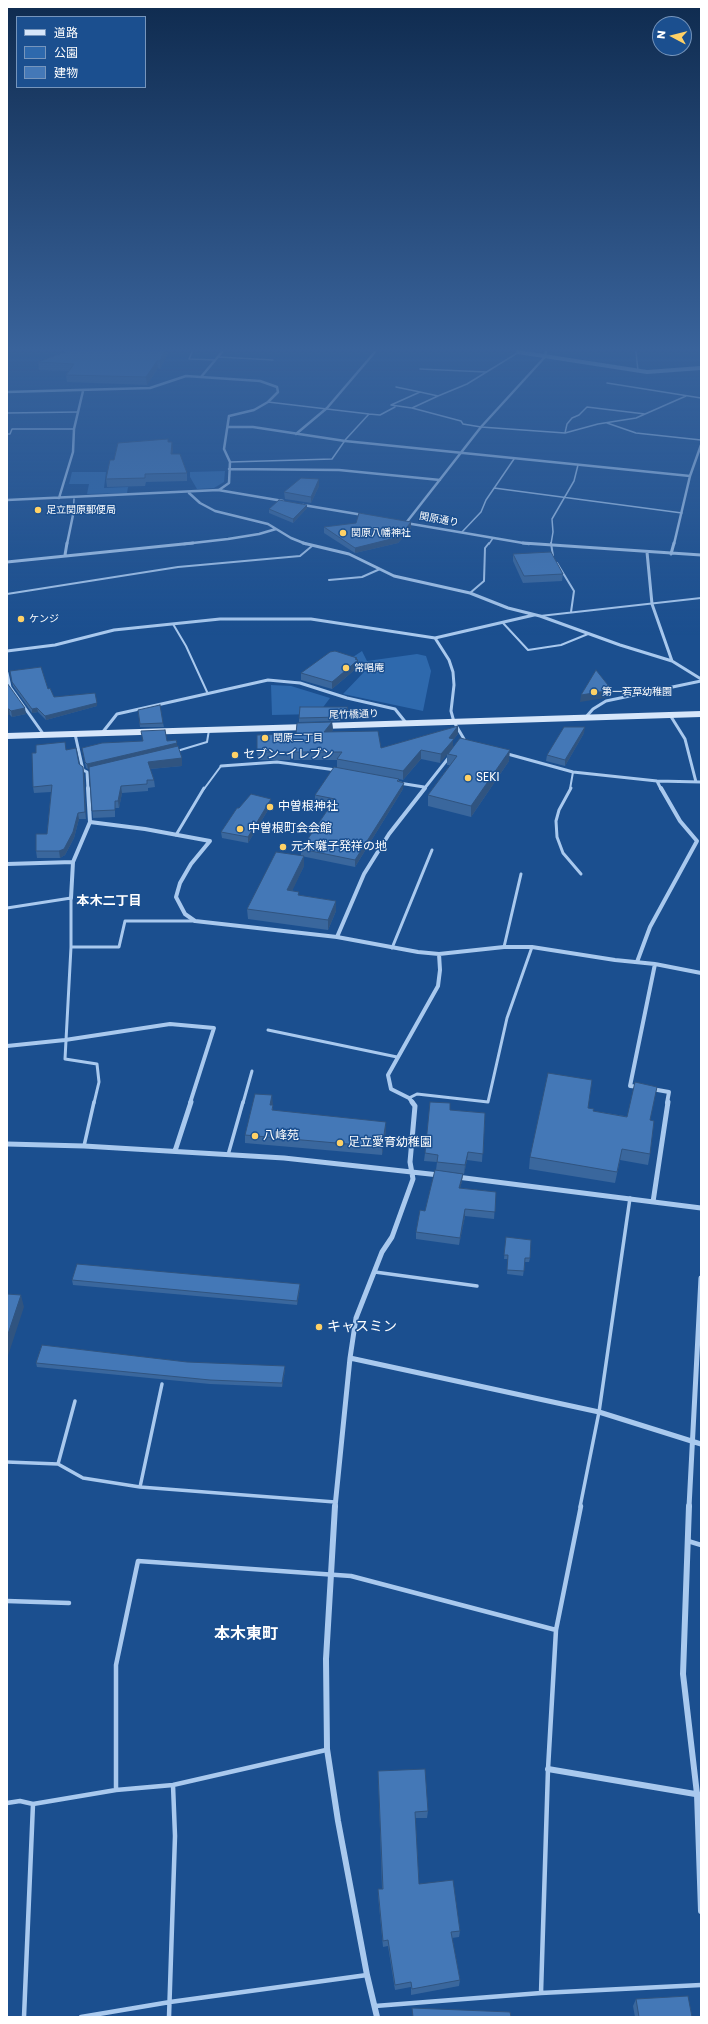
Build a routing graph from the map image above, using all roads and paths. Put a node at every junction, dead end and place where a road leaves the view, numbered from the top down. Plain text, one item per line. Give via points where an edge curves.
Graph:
1 (73, 446) edge
2 (224, 446) edge
3 (341, 446) edge
4 (398, 446) edge
5 (467, 446) edge
6 (700, 446) edge
7 (462, 453) junction
8 (514, 459) junction
9 (230, 462) junction
10 (578, 464) junction
11 (230, 469) junction
12 (690, 476) junction
13 (440, 480) junction
14 (494, 488) junction
15 (218, 490) junction
16 (189, 493) junction
17 (564, 497) junction
18 (59, 498) junction
19 (74, 499) dead end
20 (7, 500) edge
21 (285, 502) edge
22 (300, 504) edge
23 (682, 513) junction
24 (73, 515) joint
25 (368, 516) edge
26 (398, 521) edge
27 (406, 523) junction
28 (276, 529) junction
29 (462, 532) junction
30 (492, 538) junction
31 (312, 546) junction
32 (550, 546) junction
33 (647, 552) junction
34 (66, 554) junction
35 (671, 554) junction
36 (701, 555) edge
37 (7, 562) edge
38 (380, 569) junction
39 (329, 580) dead end
40 (470, 593) junction
41 (7, 594) edge
42 (701, 598) edge
43 (652, 604) junction
44 (571, 612) junction
45 (534, 615) junction
46 (540, 616) junction
47 (503, 623) junction
48 (173, 624) junction
49 (588, 634) junction
50 (435, 638) junction
51 (7, 651) edge
52 (672, 661) junction
53 (7, 673) edge
54 (701, 680) edge
55 (9, 688) edge
56 (208, 694) junction
57 (701, 714) edge
58 (670, 715) junction
59 (585, 718) junction
60 (454, 722) junction
61 (407, 724) junction
62 (209, 730) junction
63 (102, 733) junction
64 (44, 734) junction
65 (75, 734) junction
66 (7, 736) edge
67 (464, 739) junction
68 (471, 741) edge
69 (459, 745) edge
70 (454, 751) edge
71 (498, 751) edge
72 (172, 752) edge
73 (221, 766) joint
74 (95, 770) edge
75 (341, 771) edge
76 (87, 772) junction
77 (574, 772) junction
78 (657, 781) junction
79 (394, 782) edge
80 (696, 782) junction
81 (701, 782) edge
82 (424, 787) junction
83 (90, 822) junction
84 (176, 835) junction
85 (699, 841) edge
86 (432, 850) dead end
87 (73, 862) junction
88 (7, 864) edge
89 (521, 874) dead end
90 (581, 874) dead end
91 (71, 898) junction
92 (7, 908) edge
93 (195, 921) junction
94 (337, 937) junction
95 (504, 947) junction
96 (532, 947) junction
97 (71, 948) junction
98 (392, 948) junction
99 (439, 954) junction
100 (637, 962) junction
101 (655, 964) junction
102 (701, 973) edge
103 (268, 1030) dead end
104 (65, 1040) junction
105 (7, 1046) edge
106 (397, 1056) junction
107 (252, 1071) dead end
108 (408, 1098) junction
109 (7, 1144) edge
110 (84, 1146) junction
111 (175, 1151) junction
112 (228, 1155) junction
113 (413, 1171) junction
114 (443, 1175) edge
115 (450, 1176) edge
116 (630, 1198) junction
117 (653, 1202) junction
118 (701, 1208) edge
119 (375, 1272) junction
120 (701, 1278) edge
121 (477, 1286) dead end
122 (350, 1358) junction
123 (162, 1384) dead end
124 (75, 1401) dead end
125 (599, 1412) junction
126 (691, 1441) junction
127 (701, 1444) edge
128 (7, 1462) edge
129 (58, 1464) junction
130 (140, 1487) junction
131 (335, 1502) junction
132 (688, 1541) junction
133 (701, 1545) edge
134 (331, 1574) junction
135 (7, 1601) edge
136 (69, 1603) dead end
137 (556, 1630) junction
138 (327, 1749) junction
139 (548, 1768) junction
140 (173, 1785) junction
141 (116, 1790) junction
142 (699, 1794) edge
143 (7, 1803) edge
144 (33, 1804) junction
145 (701, 1911) edge
146 (367, 1975) junction
147 (701, 1985) edge
148 (541, 1993) junction
149 (170, 2002) junction
150 (375, 2006) junction
151 (24, 2017) edge
152 (81, 2017) edge
153 (169, 2017) edge
154 (377, 2017) edge

1 - 18 street
2 - 9 street
3 - 9 lane via 332,459
4 - 7 street
5 - 7 street
6 - 12 street
7 - 8 street
7 - 13 street
8 - 10 street
8 - 14 lane
9 - 11 street
10 - 12 street
10 - 17 lane via 574,480
11 - 13 street via 339,470
11 - 15 street via 229,483
12 - 23 street
13 - 27 street
14 - 17 lane
14 - 29 lane via 481,512
15 - 16 street
15 - 21 street
16 - 18 street
16 - 28 street via 215,511 259,521
17 - 23 lane
17 - 32 lane via 552,519
18 - 20 street
19 - 24 lane
22 - 25 street
23 - 35 street
24 - 34 street
26 - 27 street, 関原通り
27 - 29 street, 関原通り
28 - 31 street
28 - 34 street via 228,539
29 - 30 street, 関原通り
30 - 32 street, 関原通り
30 - 40 lane via 485,548 484,581
31 - 38 street via 349,554
31 - 41 lane via 300,556 178,567
32 - 33 street, 関原通り
32 - 44 lane via 574,591
33 - 35 street, 関原通り
33 - 43 street
34 - 37 street
35 - 36 street, 関原通り
38 - 39 lane via 362,577
38 - 40 street via 394,576
40 - 45 street
42 - 43 lane
43 - 44 lane
43 - 52 street
44 - 46 lane
45 - 46 street
45 - 47 street
46 - 49 street
47 - 49 lane via 528,650 561,645
47 - 50 street
48 - 50 street via 220,619 311,619
48 - 51 street via 114,630 54,645
48 - 56 lane
49 - 52 street
50 - 60 street via 449,660 453,672
52 - 54 street
53 - 55 street
54 - 59 street via 606,701
55 - 64 street
56 - 61 street via 268,680 300,683 347,698 396,709
56 - 63 street via 117,714
57 - 58 main road, 尾竹橋通り
58 - 59 main road, 尾竹橋通り
58 - 80 street via 685,739
59 - 60 main road, 尾竹橋通り
60 - 61 main road, 尾竹橋通り
60 - 67 street
61 - 62 main road, 尾竹橋通り
62 - 63 main road, 尾竹橋通り
62 - 72 lane via 207,742
63 - 65 main road, 尾竹橋通り
64 - 65 main road, 尾竹橋通り
64 - 66 main road, 尾竹橋通り
65 - 76 street via 83,770
67 - 68 street
67 - 69 street
70 - 82 street
71 - 77 street
73 - 75 street via 277,762
73 - 84 lane via 204,788
74 - 76 lane
76 - 83 street
77 - 78 street
77 - 90 lane via 572,785 556,821 557,837 563,853
78 - 80 street
78 - 85 street via 680,821
79 - 82 street
80 - 81 street
82 - 94 street via 389,834 364,874
83 - 84 street
83 - 87 street
84 - 93 street via 210,841 190,864 176,897 185,914
85 - 100 street via 650,927
86 - 98 lane
87 - 88 street
87 - 91 street
89 - 95 lane
91 - 92 lane
91 - 97 lane
93 - 94 street
93 - 97 lane via 125,921 119,947
94 - 98 street
95 - 96 street
95 - 99 street
96 - 100 street
96 - 108 lane via 507,1018 488,1102 417,1094
97 - 104 lane
98 - 99 street
99 - 106 street via 438,986
100 - 101 street
101 - 102 street
101 - 117 street via 630,1086 669,1092
103 - 106 lane
104 - 105 street
104 - 110 lane via 65,1058 97,1064 99,1082
104 - 111 street via 170,1024 214,1028
106 - 108 street via 388,1074 391,1089
107 - 112 lane
108 - 113 street via 415,1106 410,1162
109 - 110 street
110 - 111 street
111 - 112 street
112 - 113 street
113 - 114 street
113 - 119 street via 413,1179 392,1237 382,1252
115 - 116 street
116 - 117 street
116 - 125 lane
117 - 118 street
119 - 121 lane
119 - 122 street via 356,1318
120 - 126 street
122 - 125 street
122 - 131 street
123 - 130 lane
124 - 129 lane
125 - 126 street
125 - 137 lane
126 - 127 street
126 - 132 street
128 - 129 lane
129 - 130 lane via 83,1478
130 - 131 lane
131 - 134 street
132 - 133 lane
132 - 142 street via 683,1674
134 - 137 lane via 351,1576
134 - 138 street via 326,1659
134 - 141 lane via 138,1561 116,1665
135 - 136 lane
137 - 139 lane
138 - 140 lane
138 - 146 street
139 - 142 street
139 - 148 lane
140 - 141 lane
140 - 149 lane via 175,1836
141 - 144 lane
142 - 145 street
143 - 144 lane via 20,1801
144 - 151 lane
146 - 149 lane
146 - 150 street
147 - 148 lane
148 - 150 lane
149 - 152 lane
149 - 153 lane
150 - 154 street

